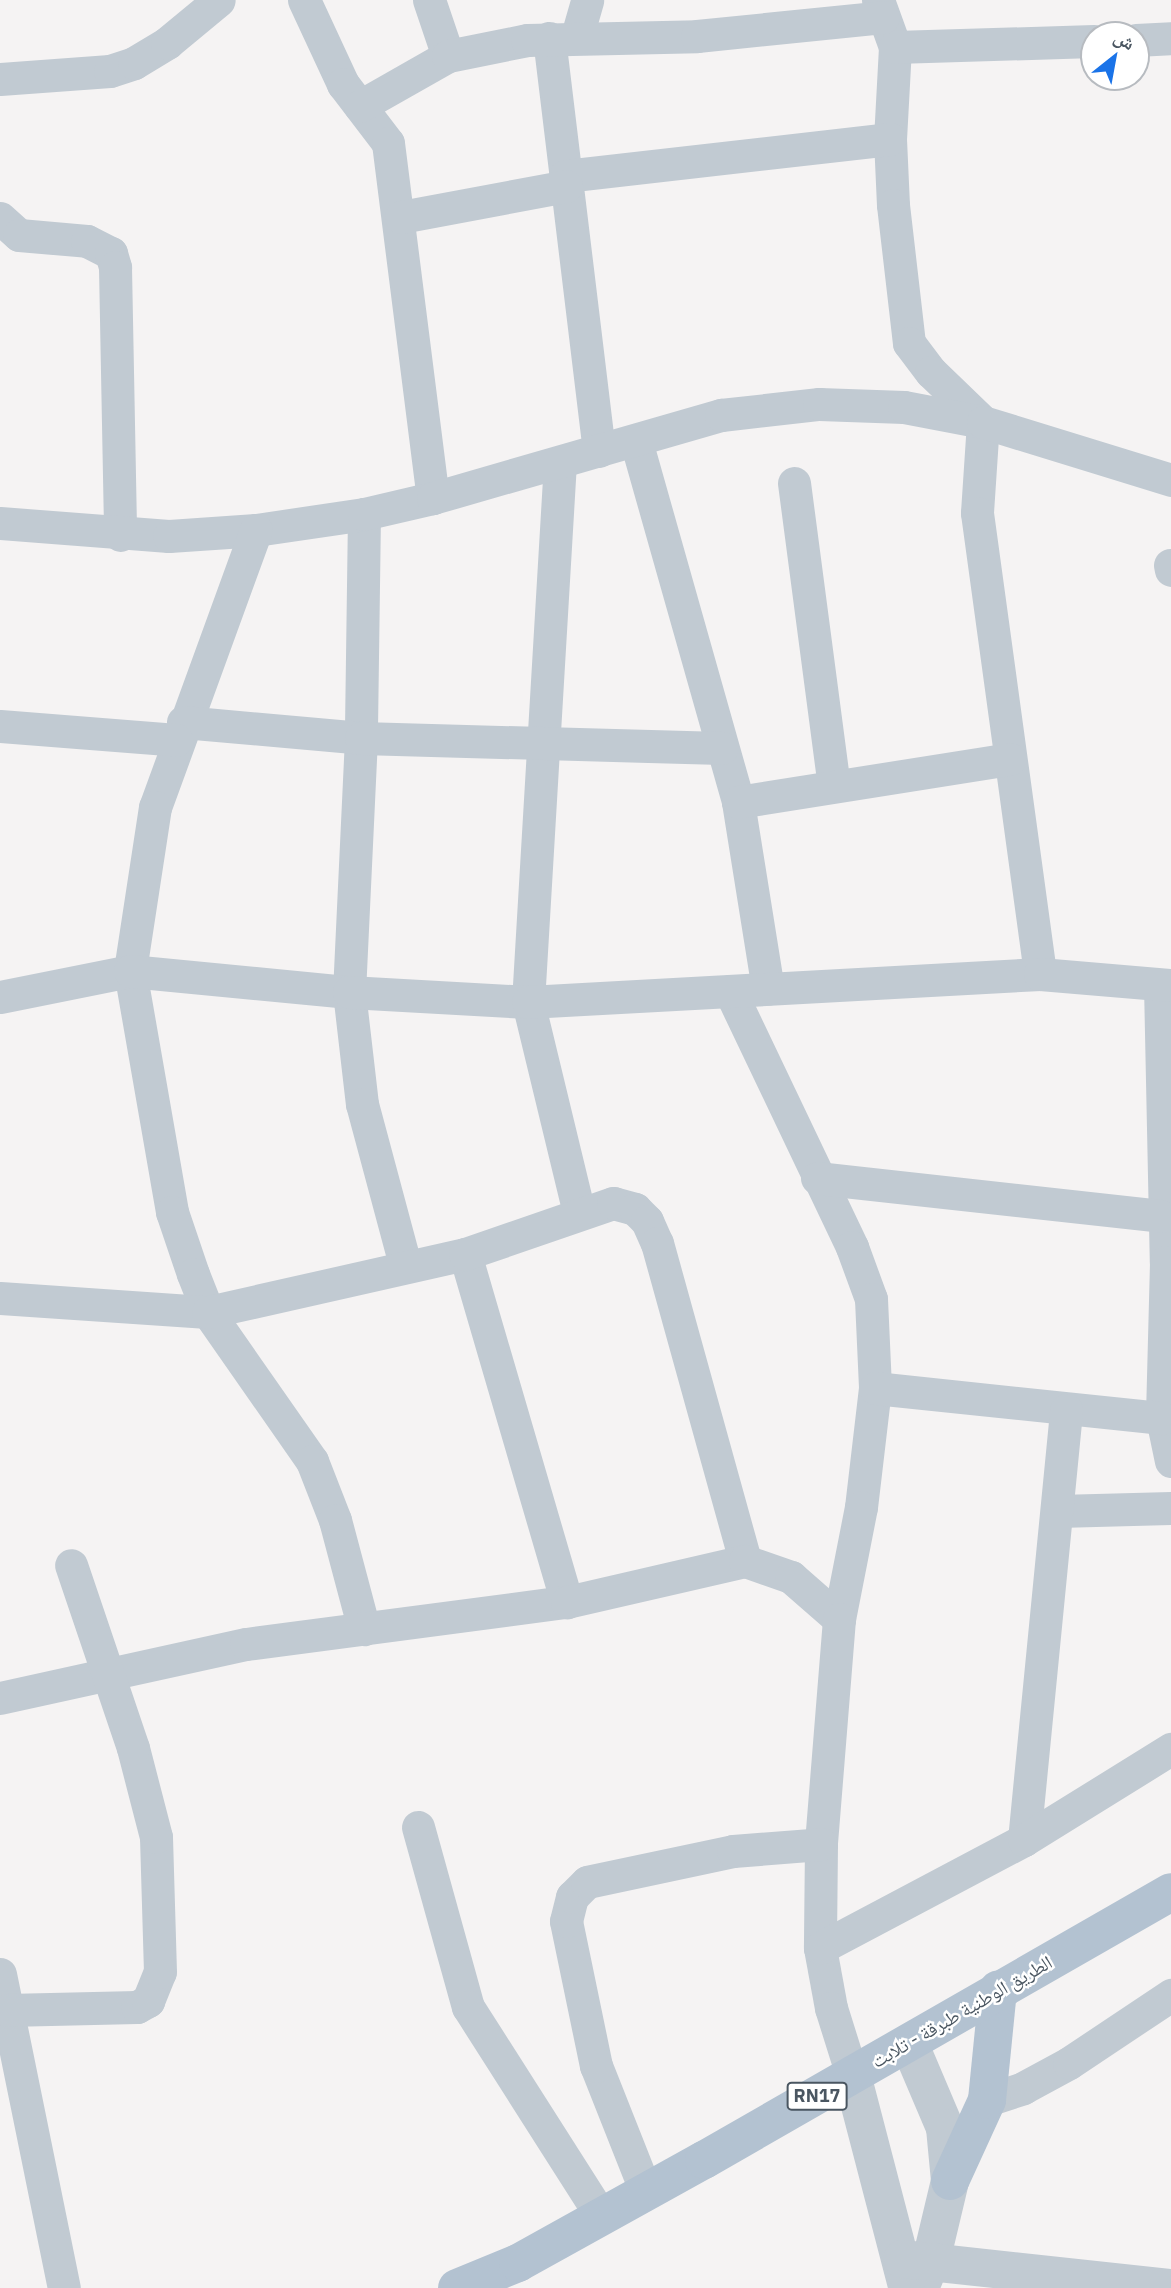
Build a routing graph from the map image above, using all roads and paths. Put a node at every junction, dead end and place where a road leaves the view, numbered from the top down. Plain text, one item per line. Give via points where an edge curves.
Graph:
1 (219, 0) edge
2 (304, 0) edge
3 (429, 0) edge
4 (587, 0) edge
5 (885, 21) edge
6 (563, 37) junction
7 (1171, 38) edge
8 (1150, 39) edge
9 (1080, 40) edge
10 (447, 56) junction
11 (0, 79) edge
12 (360, 106) junction
13 (890, 139) junction
14 (566, 181) junction
15 (401, 217) junction
16 (3, 225) edge
17 (984, 422) junction
18 (636, 440) junction
19 (599, 451) junction
20 (559, 462) junction
21 (1171, 480) edge
22 (794, 483) dead end
23 (433, 498) junction
24 (364, 514) junction
25 (256, 530) junction
26 (1, 532) edge
27 (120, 534) junction
28 (0, 726) edge
29 (179, 731) junction
30 (361, 738) junction
31 (544, 746) junction
32 (722, 748) junction
33 (1010, 760) junction
34 (834, 785) junction
35 (737, 802) junction
36 (130, 971) junction
37 (1040, 974) junction
38 (1166, 985) edge
39 (768, 989) junction
40 (730, 991) junction
41 (349, 992) junction
42 (0, 997) edge
43 (528, 1002) junction
44 (817, 1178) junction
45 (579, 1213) junction
46 (1161, 1216) junction
47 (465, 1254) junction
48 (1168, 1262) edge
49 (405, 1265) junction
50 (0, 1298) edge
51 (208, 1312) junction
52 (875, 1388) junction
53 (1066, 1410) junction
54 (1162, 1418) junction
55 (1171, 1461) edge
56 (1171, 1508) edge
57 (1058, 1511) junction
58 (745, 1561) junction
59 (71, 1565) dead end
60 (567, 1602) junction
61 (839, 1619) junction
62 (364, 1629) junction
63 (107, 1677) junction
64 (0, 1698) edge
65 (1171, 1749) edge
66 (418, 1827) dead end
67 (1024, 1840) junction
68 (821, 1844) junction
69 (1171, 1892) edge
70 (820, 1948) junction
71 (3, 1990) edge
72 (998, 1990) junction
73 (1171, 1995) edge
74 (909, 2043) junction
75 (852, 2075) junction
76 (987, 2100) junction
77 (950, 2181) junction
78 (646, 2192) junction
79 (601, 2216) junction
80 (915, 2274) edge
81 (64, 2288) edge
82 (457, 2288) edge
83 (1171, 2288) edge

1 - 11 street via 167,43 134,63 97,72
2 - 12 street via 338,74
3 - 10 street
4 - 6 street
5 - 6 street via 697,36
5 - 9 street
5 - 13 street
6 - 10 street
6 - 14 street
7 - 8 street
10 - 12 street
12 - 15 street via 388,143
13 - 14 street
13 - 17 street via 900,296 909,343 931,372
14 - 15 street
14 - 19 street
15 - 23 street
16 - 27 street via 36,238 87,241 111,253 115,267
17 - 18 street via 904,407 819,404 720,415
17 - 21 street
17 - 33 street via 976,513
18 - 19 street
18 - 32 street
19 - 20 street
20 - 23 street
20 - 31 street
22 - 34 street
23 - 24 street
24 - 25 street
24 - 30 street
25 - 27 street
25 - 29 street
26 - 27 street
28 - 29 street
29 - 30 street
29 - 36 street via 144,858
30 - 31 street
30 - 41 street
31 - 32 street
31 - 43 street
32 - 35 street
33 - 34 street
33 - 37 street
34 - 35 street
35 - 39 street
36 - 41 street
36 - 42 street
36 - 51 street via 172,1212
37 - 38 street
37 - 39 street
38 - 46 street
39 - 40 street
40 - 43 street
40 - 44 street
41 - 43 street
41 - 49 street via 362,1104
43 - 45 street
44 - 46 street
44 - 52 street via 852,1247 871,1299
45 - 47 street
45 - 58 street via 613,1203 635,1209 647,1221
46 - 48 street
47 - 49 street
47 - 60 street
48 - 54 street
49 - 51 street
50 - 51 street
51 - 62 street via 312,1461 335,1520
52 - 53 street
52 - 61 street via 861,1507
53 - 54 street
53 - 57 street
54 - 55 street
56 - 57 street
57 - 67 street
58 - 60 street
58 - 61 street via 791,1577
59 - 63 street
60 - 62 street
61 - 68 street
62 - 63 street via 246,1644
63 - 64 street
63 - 71 street via 156,1837 162,1920 156,1989 137,2007
65 - 67 street
66 - 79 street via 472,2014
67 - 70 street
68 - 70 street
68 - 78 street via 733,1851 587,1882 572,1897 566,1921 596,2066
69 - 72 main road, الطريق الوطنية طبرقة - تلابت / RN17
70 - 75 street via 831,2008
71 - 81 street
72 - 74 main road, الطريق الوطنية طبرقة - تلابت / RN17
72 - 76 main road
73 - 76 street via 1069,2063 1023,2088
74 - 75 main road, الطريق الوطنية طبرقة - تلابت / RN17
74 - 77 street via 946,2128
75 - 78 main road, الطريق الوطنية طبرقة - تلابت / RN17
75 - 80 street
76 - 77 main road
77 - 80 street
78 - 79 main road, الطريق الوطنية طبرقة - تلابت / RN17
79 - 82 main road, الطريق الوطنية طبرقة - تلابت / RN17 via 518,2263
80 - 83 street

